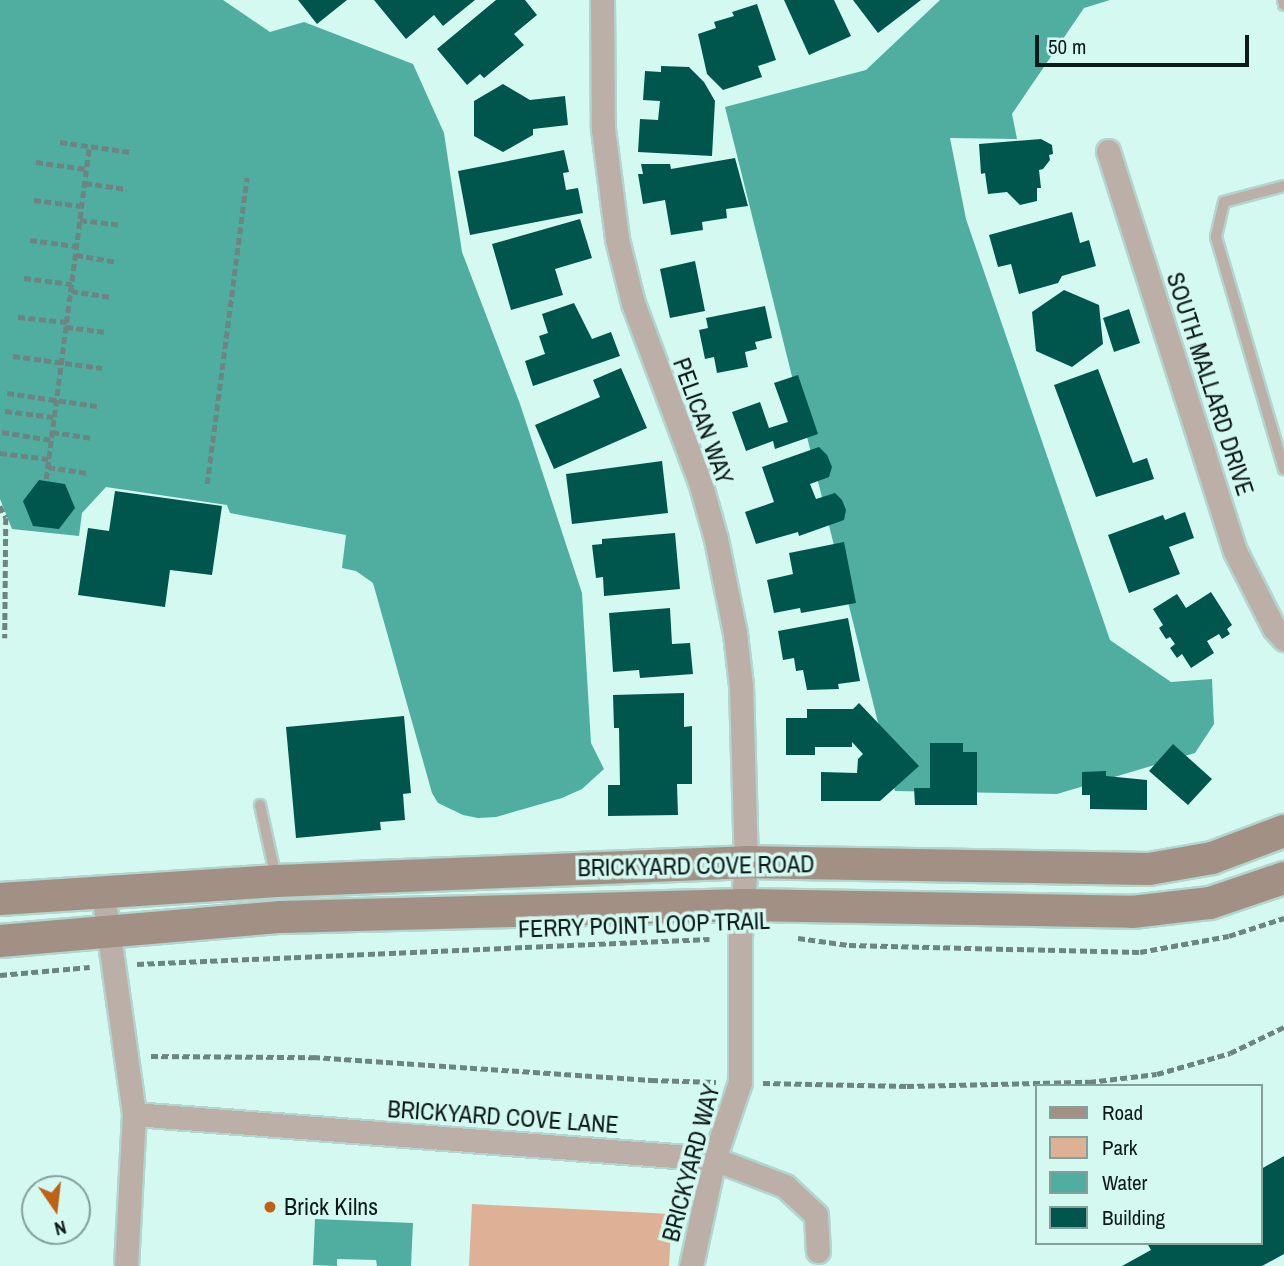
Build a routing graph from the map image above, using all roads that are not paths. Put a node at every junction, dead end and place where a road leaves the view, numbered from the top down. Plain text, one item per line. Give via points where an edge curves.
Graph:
1 (602, 0) edge
2 (1283, 0) edge
3 (1284, 5) edge
4 (1108, 151) dead end
5 (1284, 186) edge
6 (1284, 469) edge
7 (1279, 634) edge
8 (260, 806) dead end
9 (1284, 831) edge
10 (746, 862) junction
11 (1284, 878) edge
12 (276, 881) junction
13 (103, 893) junction
14 (0, 899) edge
15 (743, 905) junction
16 (108, 932) junction
17 (0, 941) edge
18 (134, 1114) junction
19 (714, 1159) junction
20 (818, 1251) dead end
21 (126, 1266) edge
22 (691, 1266) edge

1 - 10 street, PELICAN WAY via 603,129 617,239 647,345 700,482 733,619 744,735
2 - 3 lane
4 - 7 street, SOUTH MALLARD DRIVE via 1235,551
5 - 6 lane via 1224,202 1216,237
8 - 12 lane
9 - 10 street, BRICKYARD COVE ROAD via 1212,858 1149,869
10 - 12 street, BRICKYARD COVE ROAD
10 - 15 street, PELICAN WAY
11 - 15 street, BRICKYARD COVE ROAD via 1210,903 1132,912
12 - 13 street, BRICKYARD COVE ROAD
13 - 14 street, BRICKYARD COVE ROAD
13 - 16 street
15 - 16 street, BRICKYARD COVE ROAD via 281,917
15 - 19 street, BRICKYARD WAY via 740,1082
16 - 17 street, BRICKYARD COVE ROAD
16 - 18 street
18 - 19 street, BRICKYARD COVE LANE
18 - 21 street
19 - 20 street, BRICKYARD COVE LANE via 785,1186 816,1216
19 - 22 street, BRICKYARD WAY

